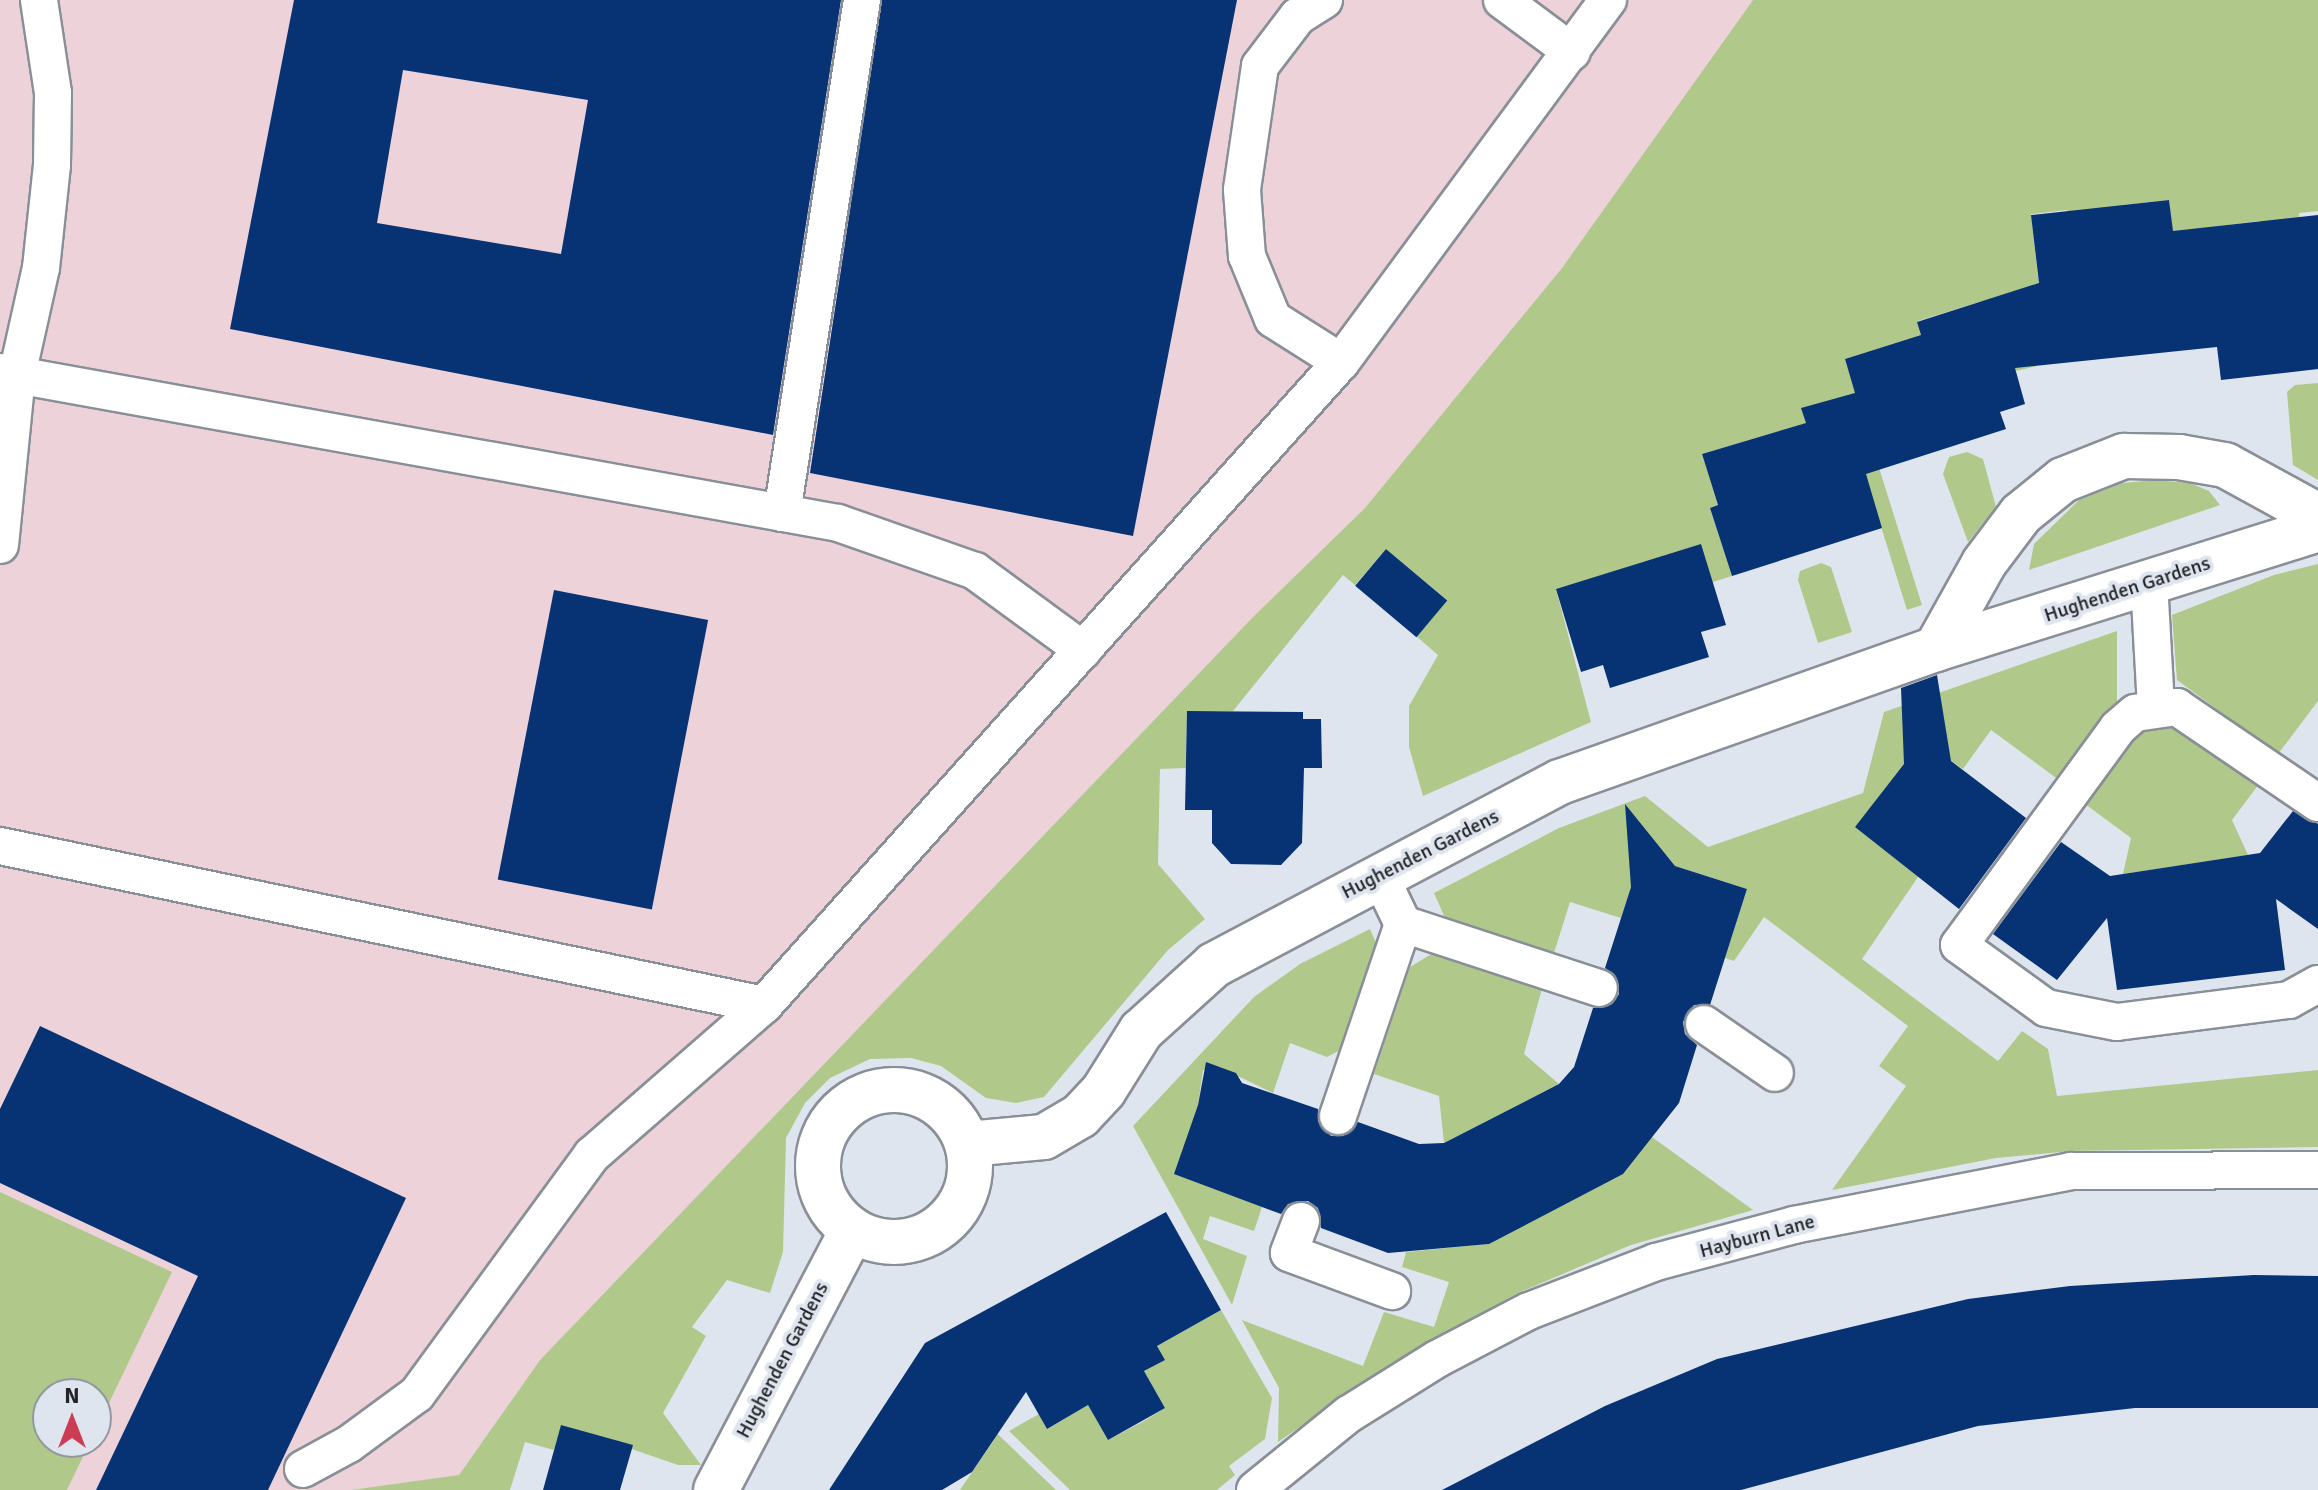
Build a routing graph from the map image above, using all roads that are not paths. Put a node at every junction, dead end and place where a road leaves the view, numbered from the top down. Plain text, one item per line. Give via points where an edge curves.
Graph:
1 (39, 0) edge
2 (862, 0) edge
3 (1324, 0) edge
4 (1502, 0) edge
5 (1608, 0) edge
6 (1572, 52) junction
7 (1341, 362) junction
8 (9, 374) edge
9 (782, 513) junction
10 (2318, 516) edge
11 (2318, 529) edge
12 (0, 545) edge
13 (2149, 582) junction
14 (1936, 649) junction
15 (1083, 650) junction
16 (2156, 707) junction
17 (2318, 803) edge
18 (0, 846) edge
19 (1379, 874) junction
20 (1403, 924) junction
21 (2318, 984) edge
22 (1599, 988) dead end
23 (764, 1005) junction
24 (1704, 1024) dead end
25 (1775, 1073) dead end
26 (1338, 1116) dead end
27 (968, 1144) junction
28 (2318, 1170) edge
29 (1301, 1221) dead end
30 (852, 1231) junction
31 (1392, 1291) dead end
32 (303, 1469) dead end
33 (716, 1490) edge
34 (1255, 1490) edge

1 - 8 lane via 53,93 52,165 41,268
2 - 9 lane
3 - 7 lane via 1298,16 1260,66 1242,190 1247,256 1273,319
4 - 6 lane
5 - 6 lane
6 - 7 lane
7 - 15 lane
8 - 9 lane
8 - 12 lane
9 - 15 lane via 838,523 975,571
10 - 14 street via 2225,465 2124,456 2063,480 2021,514 1984,563
11 - 13 street, Hughenden Gardens
13 - 14 street, Hughenden Gardens
13 - 16 lane
14 - 19 street, Hughenden Gardens via 1560,782
15 - 23 lane
16 - 17 lane via 2177,707 2201,720
16 - 21 lane via 2135,713 2118,728 1959,945 2046,1008 2117,1022 2289,1000
18 - 23 lane
19 - 20 lane
19 - 27 street, Hughenden Gardens via 1214,965 1141,1031 1104,1090 1080,1116 1044,1137
20 - 22 lane
20 - 26 lane
23 - 32 lane via 592,1155 417,1394 349,1444
24 - 25 lane
27 - 30 street via 970,1181 965,1192 954,1215 925,1238 887,1243
27 - 30 street via 953,1115 926,1095 894,1089 861,1096 844,1109 819,1145 817,1177 829,1208
28 - 34 lane, Hayburn Lane via 2071,1171 1794,1225 1656,1262 1529,1311 1437,1359 1349,1414
29 - 31 lane via 1289,1253
30 - 33 street, Hughenden Gardens

